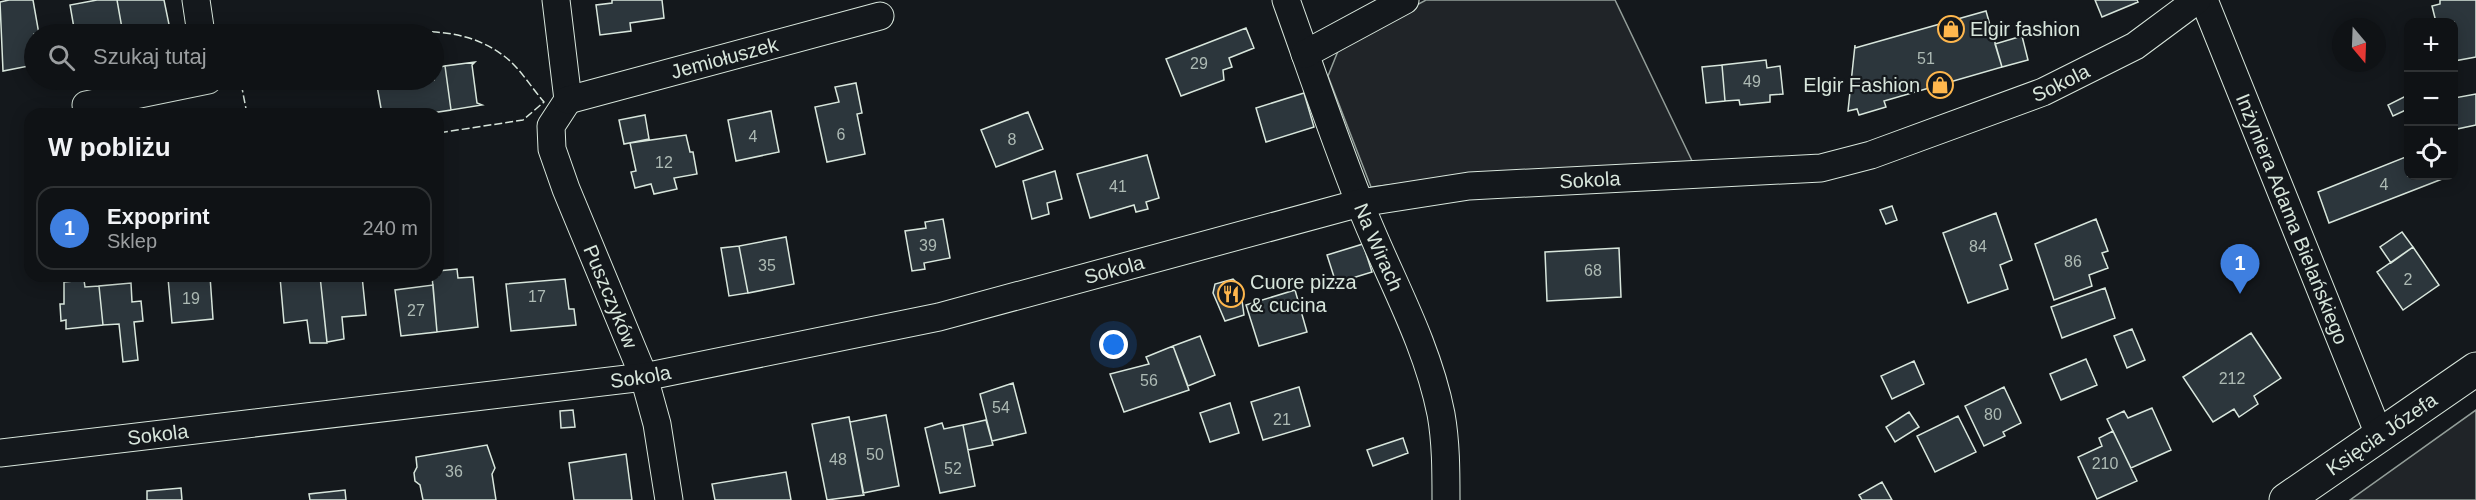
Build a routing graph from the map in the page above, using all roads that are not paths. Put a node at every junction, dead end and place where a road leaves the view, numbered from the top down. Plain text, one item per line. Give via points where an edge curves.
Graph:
1 (196, 0) edge
2 (556, 0) edge
3 (1286, 0) edge
4 (1405, 0) edge
5 (2197, 0) edge
6 (2204, 0) edge
7 (880, 16) dead end
8 (200, 24) edge
9 (1305, 54) junction
10 (159, 90) edge
11 (568, 100) junction
12 (86, 105) dead end
13 (1360, 203) junction
14 (2476, 369) edge
15 (644, 377) junction
16 (2380, 437) junction
17 (0, 453) edge
18 (669, 500) edge
19 (1446, 500) edge
20 (2286, 500) edge

1 - 8 street
2 - 11 street
3 - 9 street, Na Wirach
4 - 9 street
5 - 13 street, Sokola via 2135,46 2043,92 1871,155 1821,168 1469,186
6 - 16 street, Inżyniera Adama Bielańskiego
7 - 11 street, Jemiołuszek
9 - 13 street, Na Wirach
10 - 12 street
11 - 15 street, Puszczyków via 551,126 552,149
13 - 15 street, Sokola via 939,317
13 - 19 street, Na Wirach via 1390,269 1441,412
14 - 16 street, Księcia Józefa
15 - 17 street, Sokola
15 - 18 street, Puszczyków via 657,424
16 - 20 street, Księcia Józefa

